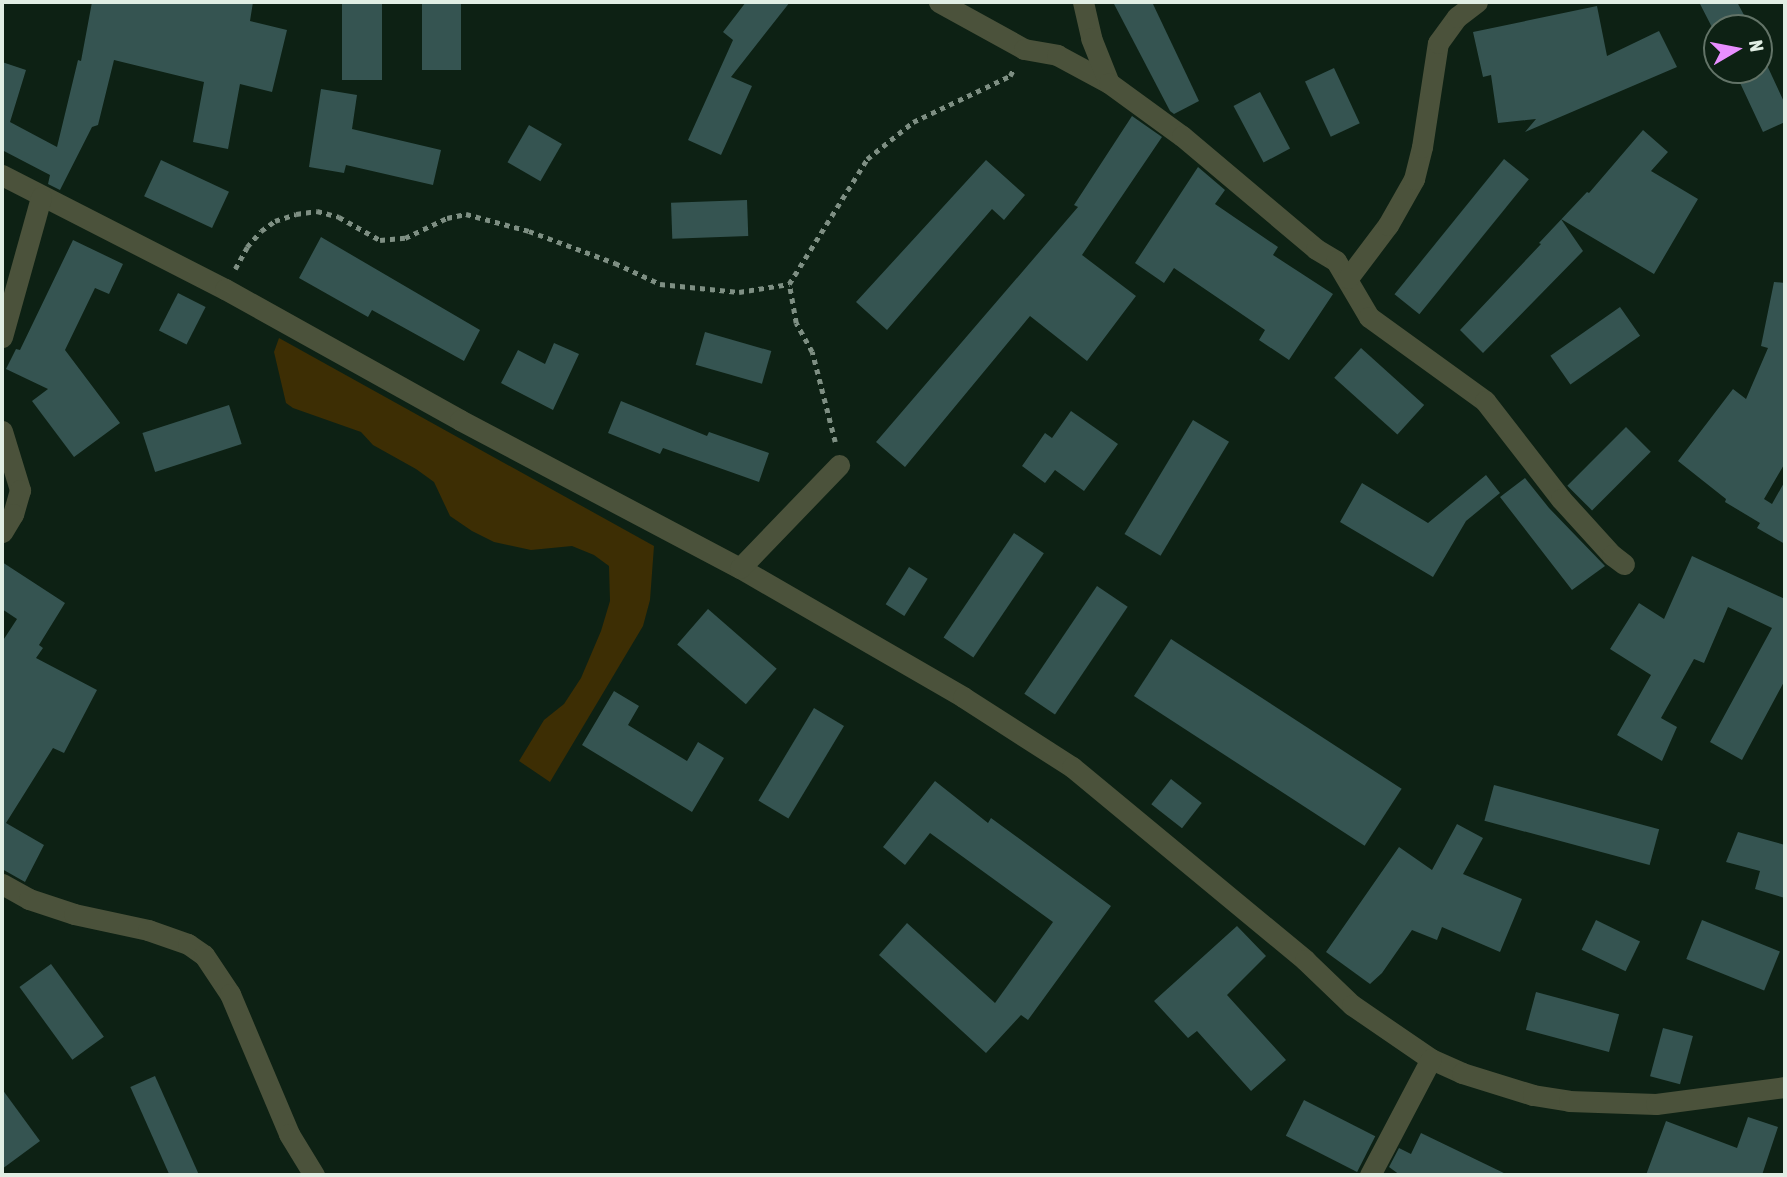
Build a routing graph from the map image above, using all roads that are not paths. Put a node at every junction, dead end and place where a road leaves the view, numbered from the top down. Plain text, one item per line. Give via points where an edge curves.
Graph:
1 (939, 2) edge
2 (1083, 2) edge
3 (1476, 2) edge
4 (1109, 83) junction
5 (2, 175) edge
6 (41, 197) junction
7 (1348, 278) junction
8 (2, 337) edge
9 (2, 431) edge
10 (839, 465) road end
11 (2, 532) edge
12 (1624, 564) dead end
13 (740, 568) junction
14 (2, 884) edge
15 (1431, 1059) junction
16 (1785, 1087) edge
17 (314, 1175) edge
18 (1370, 1175) edge

1 - 4 street via 1024,49 1057,55
2 - 4 street
3 - 7 street via 1457,17 1438,43 1414,179 1388,225
4 - 7 street via 1336,261
5 - 6 street
6 - 8 street
6 - 13 street via 225,289
7 - 12 street via 1370,317 1485,401 1562,499
9 - 11 street via 20,490
10 - 13 street
13 - 15 street via 963,697 1072,767 1305,960 1352,1005
14 - 17 street via 29,899 148,930 188,944 204,955 230,994 289,1135
15 - 16 street via 1534,1095 1569,1101 1656,1104
15 - 18 street

